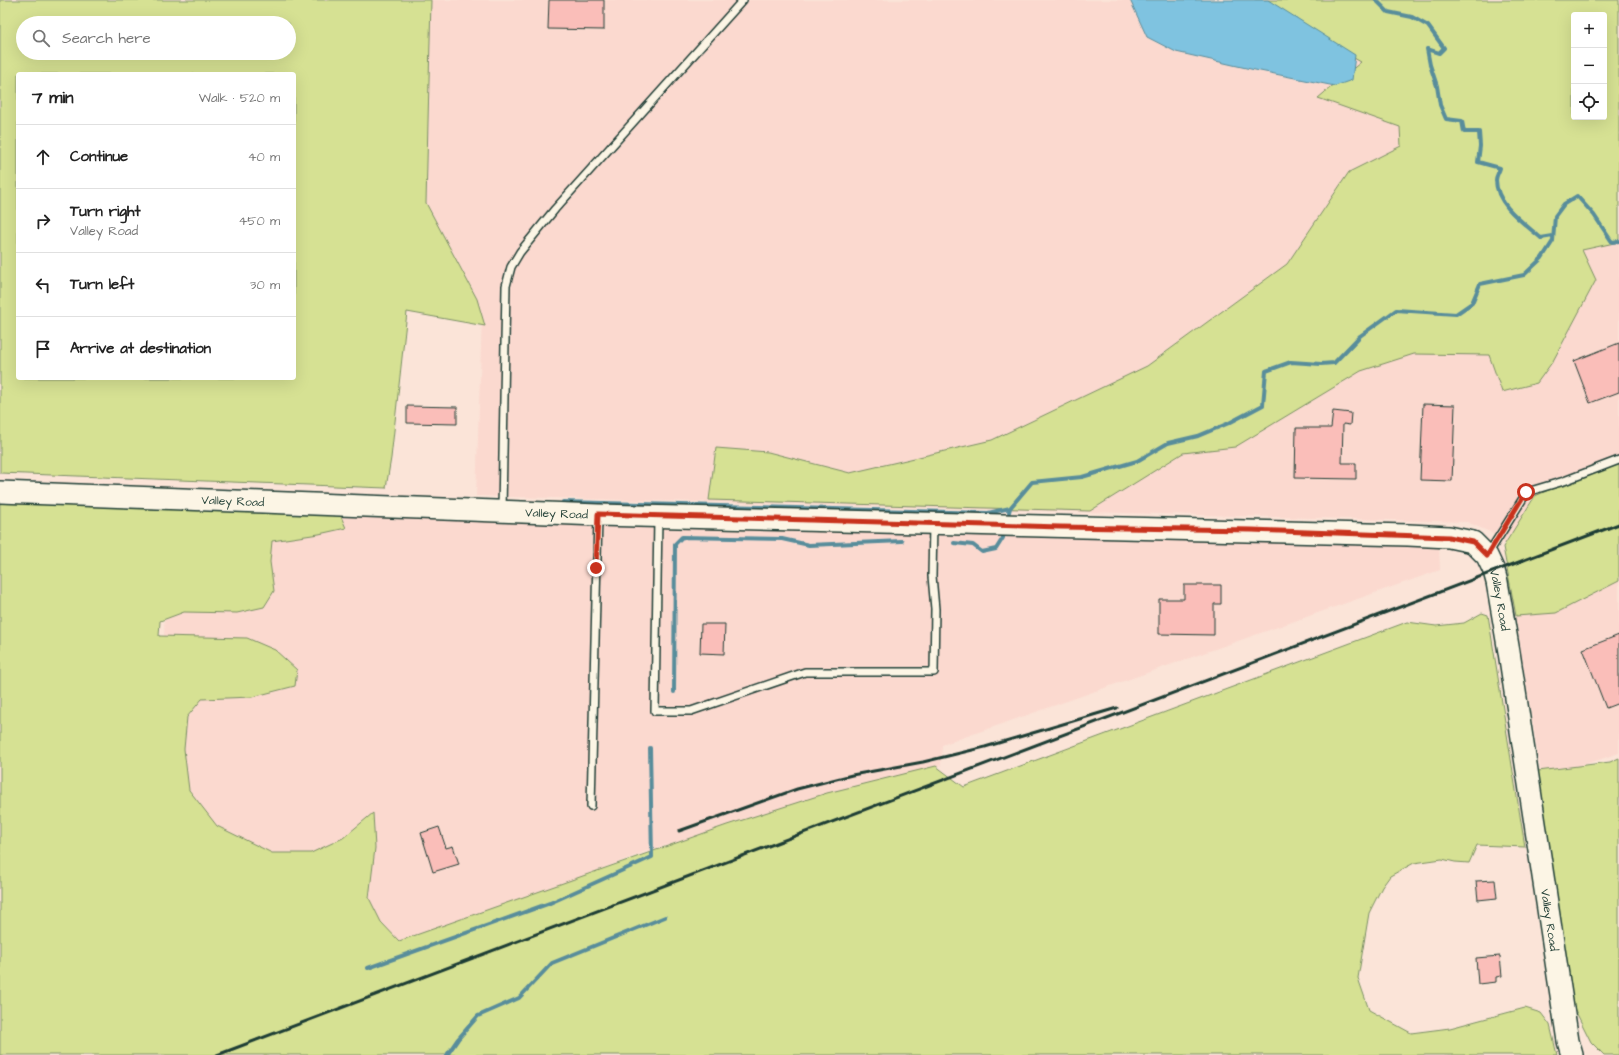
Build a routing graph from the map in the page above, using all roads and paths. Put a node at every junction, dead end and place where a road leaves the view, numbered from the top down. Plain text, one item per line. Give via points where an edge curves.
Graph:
1 (743, 0) edge
2 (1619, 460) edge
3 (0, 492) edge
4 (502, 511) junction
5 (598, 514) junction
6 (658, 516) junction
7 (933, 524) junction
8 (1487, 556) junction
9 (591, 806) dead end
10 (1572, 1055) edge

1 - 4 lane via 555,209 511,267 506,286
2 - 8 lane via 1526,492
3 - 4 street, Valley Road
4 - 5 street, Valley Road
5 - 6 street, Valley Road
5 - 9 lane
6 - 7 street, Valley Road
6 - 7 lane via 655,711 691,711 805,672 934,672
7 - 8 street, Valley Road via 1449,537 1473,542
8 - 10 street, Valley Road via 1497,582 1509,652

